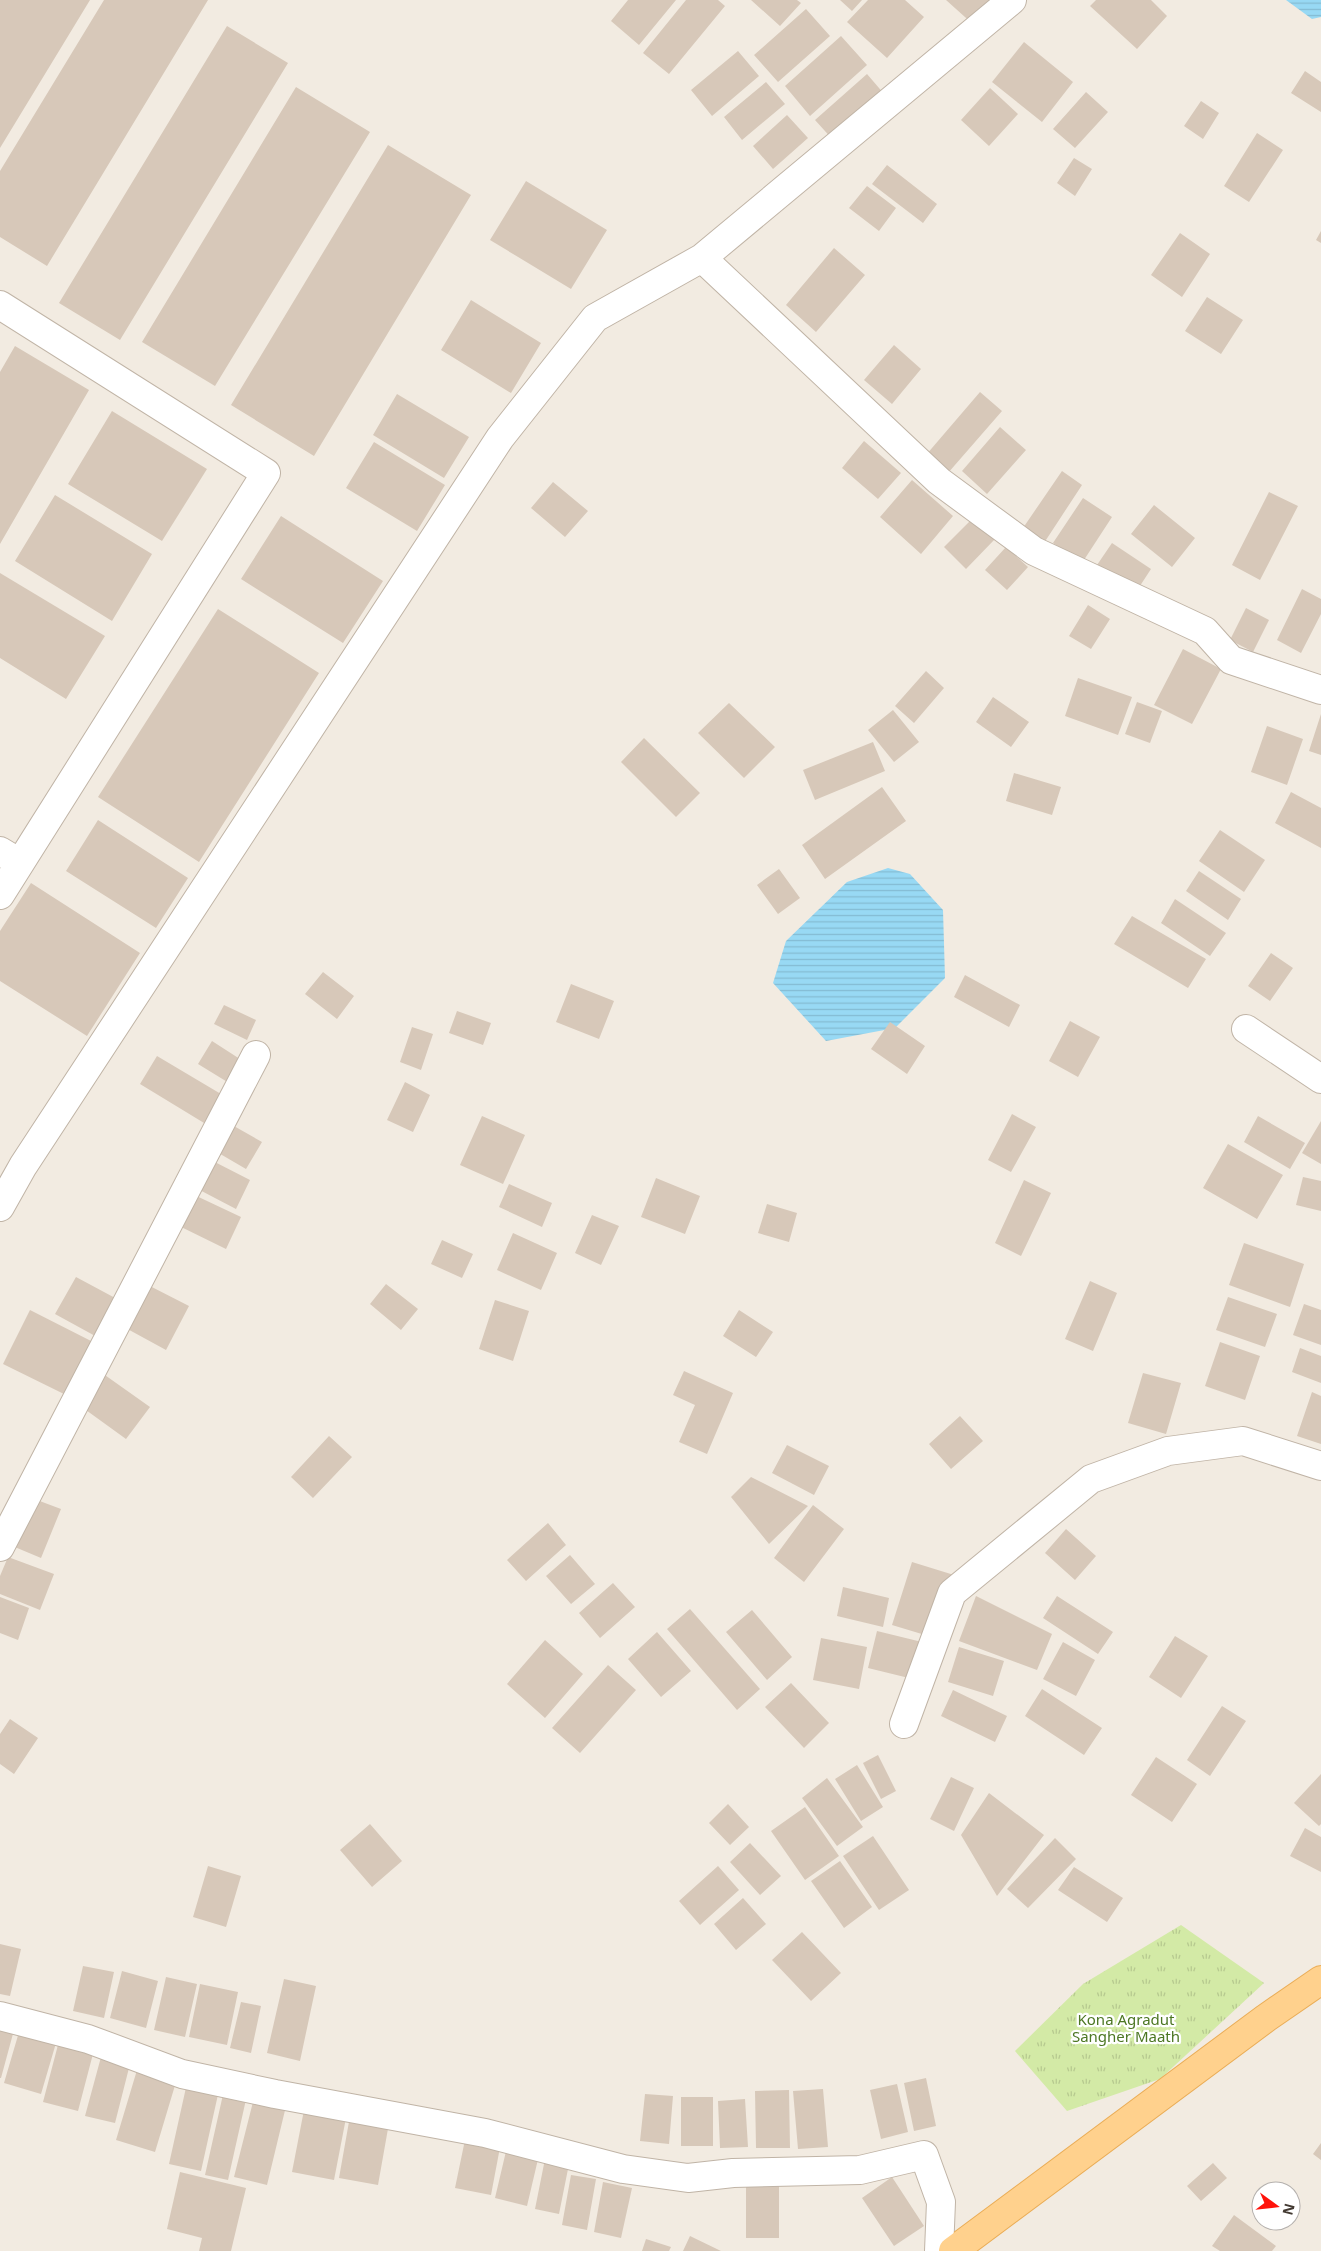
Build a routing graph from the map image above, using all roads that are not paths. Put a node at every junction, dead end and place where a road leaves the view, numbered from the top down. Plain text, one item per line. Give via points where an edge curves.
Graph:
1 (1012, 0) edge
2 (702, 258) junction
3 (0, 305) edge
4 (1321, 690) edge
5 (10, 857) edge
6 (0, 895) edge
7 (1246, 1029) dead end
8 (256, 1055) dead end
9 (1321, 1079) edge
10 (0, 1207) edge
11 (1321, 1466) edge
12 (0, 1547) edge
13 (904, 1724) dead end
14 (1321, 1980) edge
15 (0, 2016) edge
16 (939, 2251) edge
17 (953, 2251) edge

1 - 2 street
2 - 4 street via 939,481 1034,551 1205,631 1232,660
2 - 10 street via 595,318 500,438 23,1166
3 - 5 street via 266,473
5 - 6 street
7 - 9 street
8 - 12 street
11 - 13 street via 1243,1441 1168,1451 1091,1479 952,1594
14 - 17 main road
15 - 16 street via 88,2040 182,2074 485,2133 623,2169 688,2178 733,2173 860,2170 924,2155 941,2202

